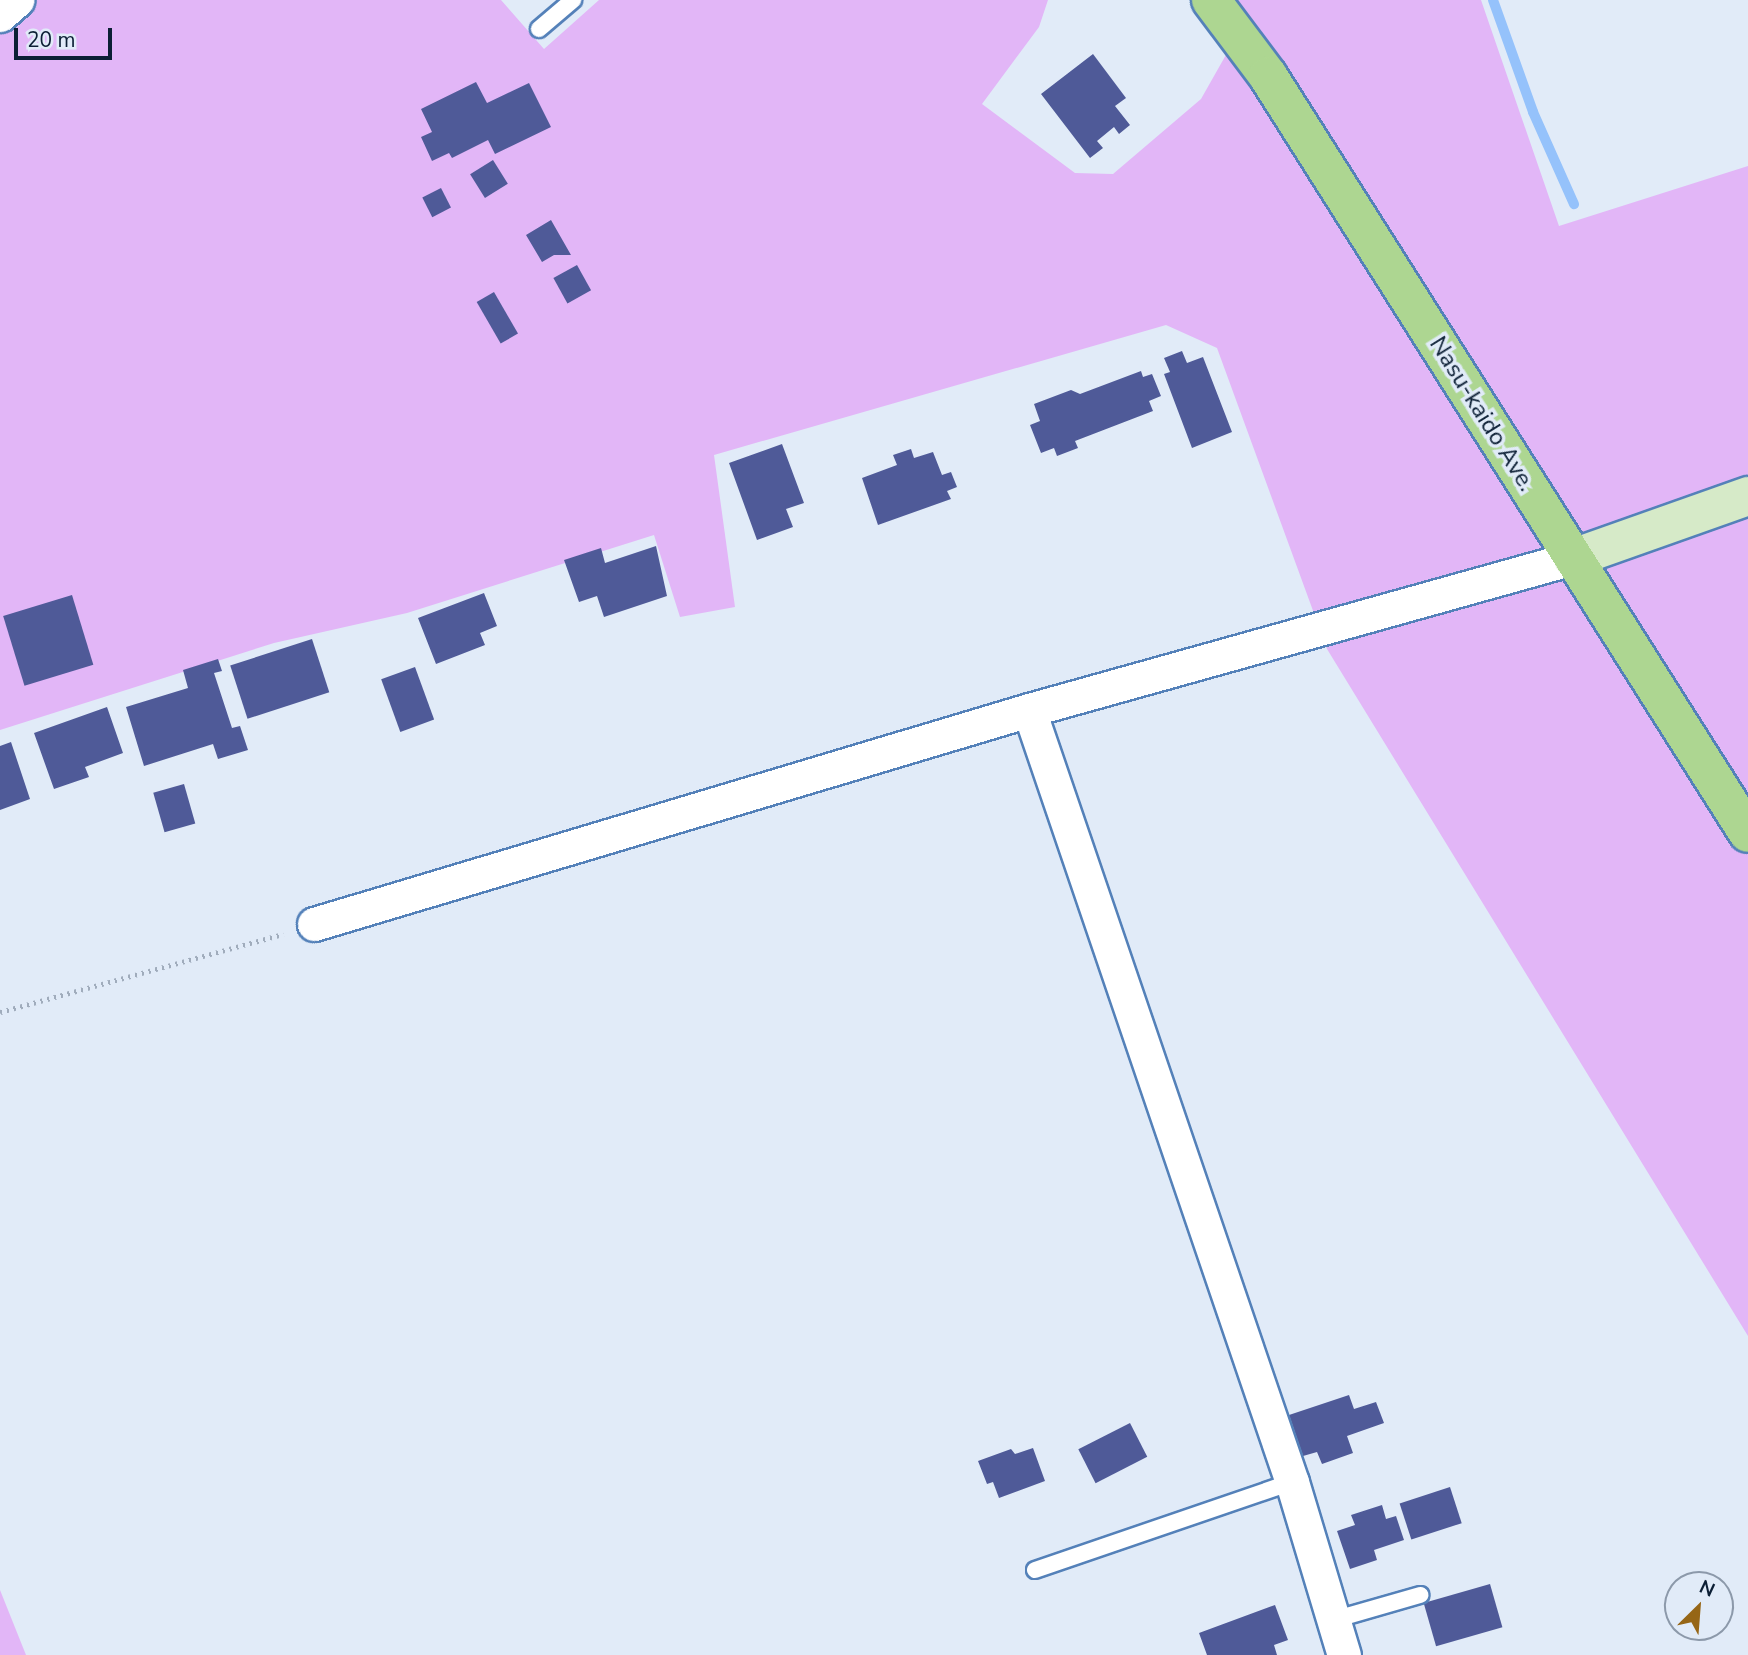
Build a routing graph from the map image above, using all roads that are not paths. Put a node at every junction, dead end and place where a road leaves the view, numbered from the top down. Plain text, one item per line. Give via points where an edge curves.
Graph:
1 (17, 0) edge
2 (573, 0) edge
3 (1211, 0) edge
4 (0, 15) edge
5 (539, 29) dead end
6 (1748, 496) edge
7 (1573, 558) junction
8 (1029, 710) junction
9 (1748, 832) edge
10 (314, 924) road end
11 (1292, 1482) junction
12 (1035, 1570) dead end
13 (1420, 1595) dead end
14 (1334, 1620) junction
15 (1344, 1655) edge

1 - 4 street
2 - 5 lane
3 - 7 main road, Nasu-kaido Ave. via 1268,76
6 - 7 street
7 - 8 street
7 - 9 main road, Nasu-kaido Ave.
8 - 10 street
8 - 11 street
11 - 12 lane
11 - 14 street
13 - 14 lane
14 - 15 street

